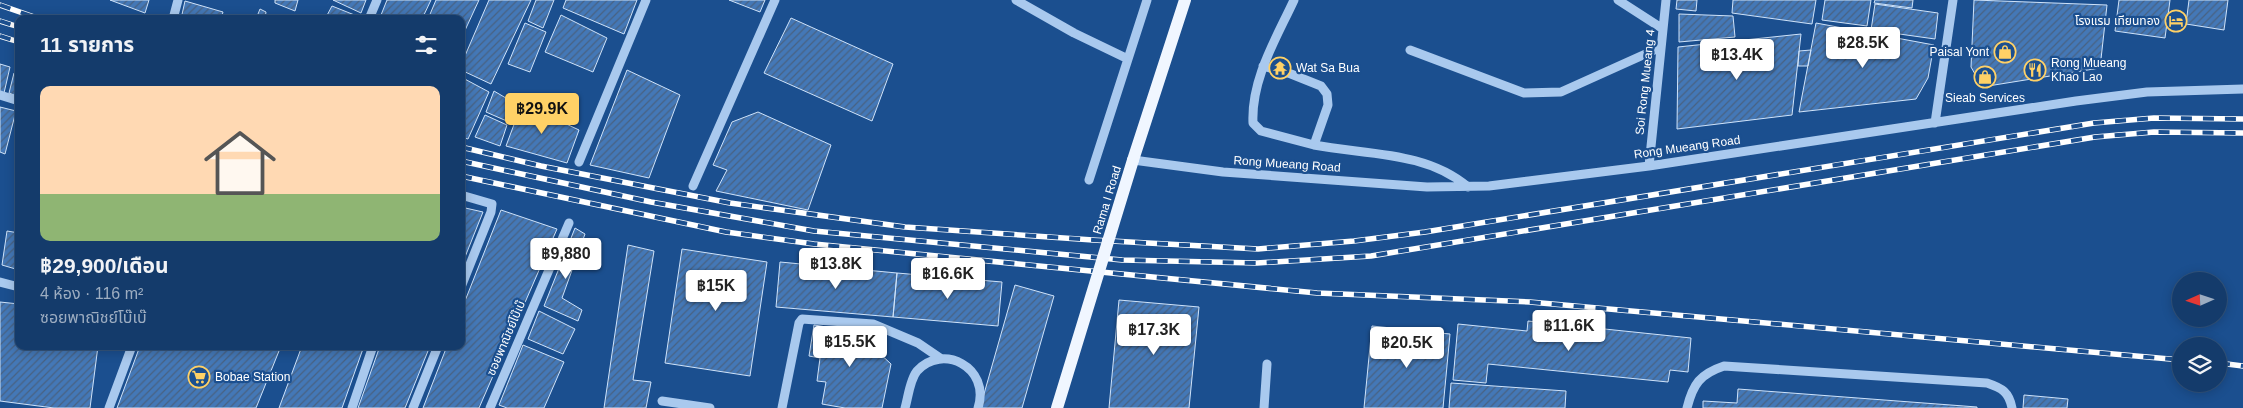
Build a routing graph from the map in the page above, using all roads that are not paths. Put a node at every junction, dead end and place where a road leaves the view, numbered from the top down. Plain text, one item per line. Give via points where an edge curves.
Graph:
1 (178, 0) edge
2 (377, 0) edge
3 (646, 0) edge
4 (775, 0) edge
5 (1016, 0) edge
6 (1147, 0) edge
7 (1185, 0) edge
8 (1294, 0) edge
9 (1618, 0) edge
10 (1666, 0) edge
11 (1953, 0) edge
12 (175, 15) edge
13 (371, 15) edge
14 (1663, 29) junction
15 (1661, 47) junction
16 (1410, 50) dead end
17 (1128, 59) junction
18 (1263, 66) junction
19 (2243, 89) edge
20 (0, 95) edge
21 (15, 100) edge
22 (1935, 123) junction
23 (1314, 145) junction
24 (1134, 160) junction
25 (579, 162) dead end
26 (1649, 166) junction
27 (1089, 180) dead end
28 (693, 186) dead end
29 (1468, 187) junction
30 (465, 196) edge
31 (569, 223) dead end
32 (465, 277) edge
33 (0, 282) edge
34 (15, 286) edge
35 (131, 350) edge
36 (372, 350) edge
37 (436, 350) edge
38 (940, 358) junction
39 (1267, 364) dead end
40 (662, 401) dead end
41 (109, 408) edge
42 (352, 408) edge
43 (413, 408) edge
44 (490, 408) edge
45 (710, 408) edge
46 (782, 408) edge
47 (905, 408) edge
48 (978, 408) edge
49 (1057, 408) edge
50 (1264, 408) edge
51 (1687, 408) edge
52 (2012, 408) edge

1 - 12 street
2 - 13 street
3 - 25 street
4 - 28 street
5 - 17 street
6 - 17 street
7 - 24 main road, Rama I Road
8 - 18 street
9 - 14 street
10 - 14 street, Soi Rong Mueang 4
11 - 22 street
14 - 15 street, Soi Rong Mueang 4
15 - 16 street via 1561,92 1537,93 1524,93
15 - 26 street, Soi Rong Mueang 4
17 - 27 street
18 - 23 street via 1321,86 1328,94 1328,105
18 - 23 street via 1252,108 1252,124 1261,131
19 - 22 street, Rong Mueang Road via 2147,92
20 - 21 street
22 - 26 street, Rong Mueang Road
23 - 29 street via 1389,155 1432,165 1454,175
24 - 29 street, Rong Mueang Road via 1223,172 1427,187
24 - 49 main road, Rama I Road, bridge
26 - 29 street, Rong Mueang Road
30 - 32 street via 492,204
31 - 44 street, ซอยพาณิชย์โบ๊เบ๊
33 - 34 street
35 - 41 street
36 - 42 street
37 - 43 street
38 - 46 street via 918,343 873,324 802,319
38 - 47 street via 927,362 915,373
38 - 48 street via 971,370 980,383 982,396
39 - 50 street
40 - 45 street
51 - 52 street via 1699,380 1707,372 1724,366 1987,383 2008,394

